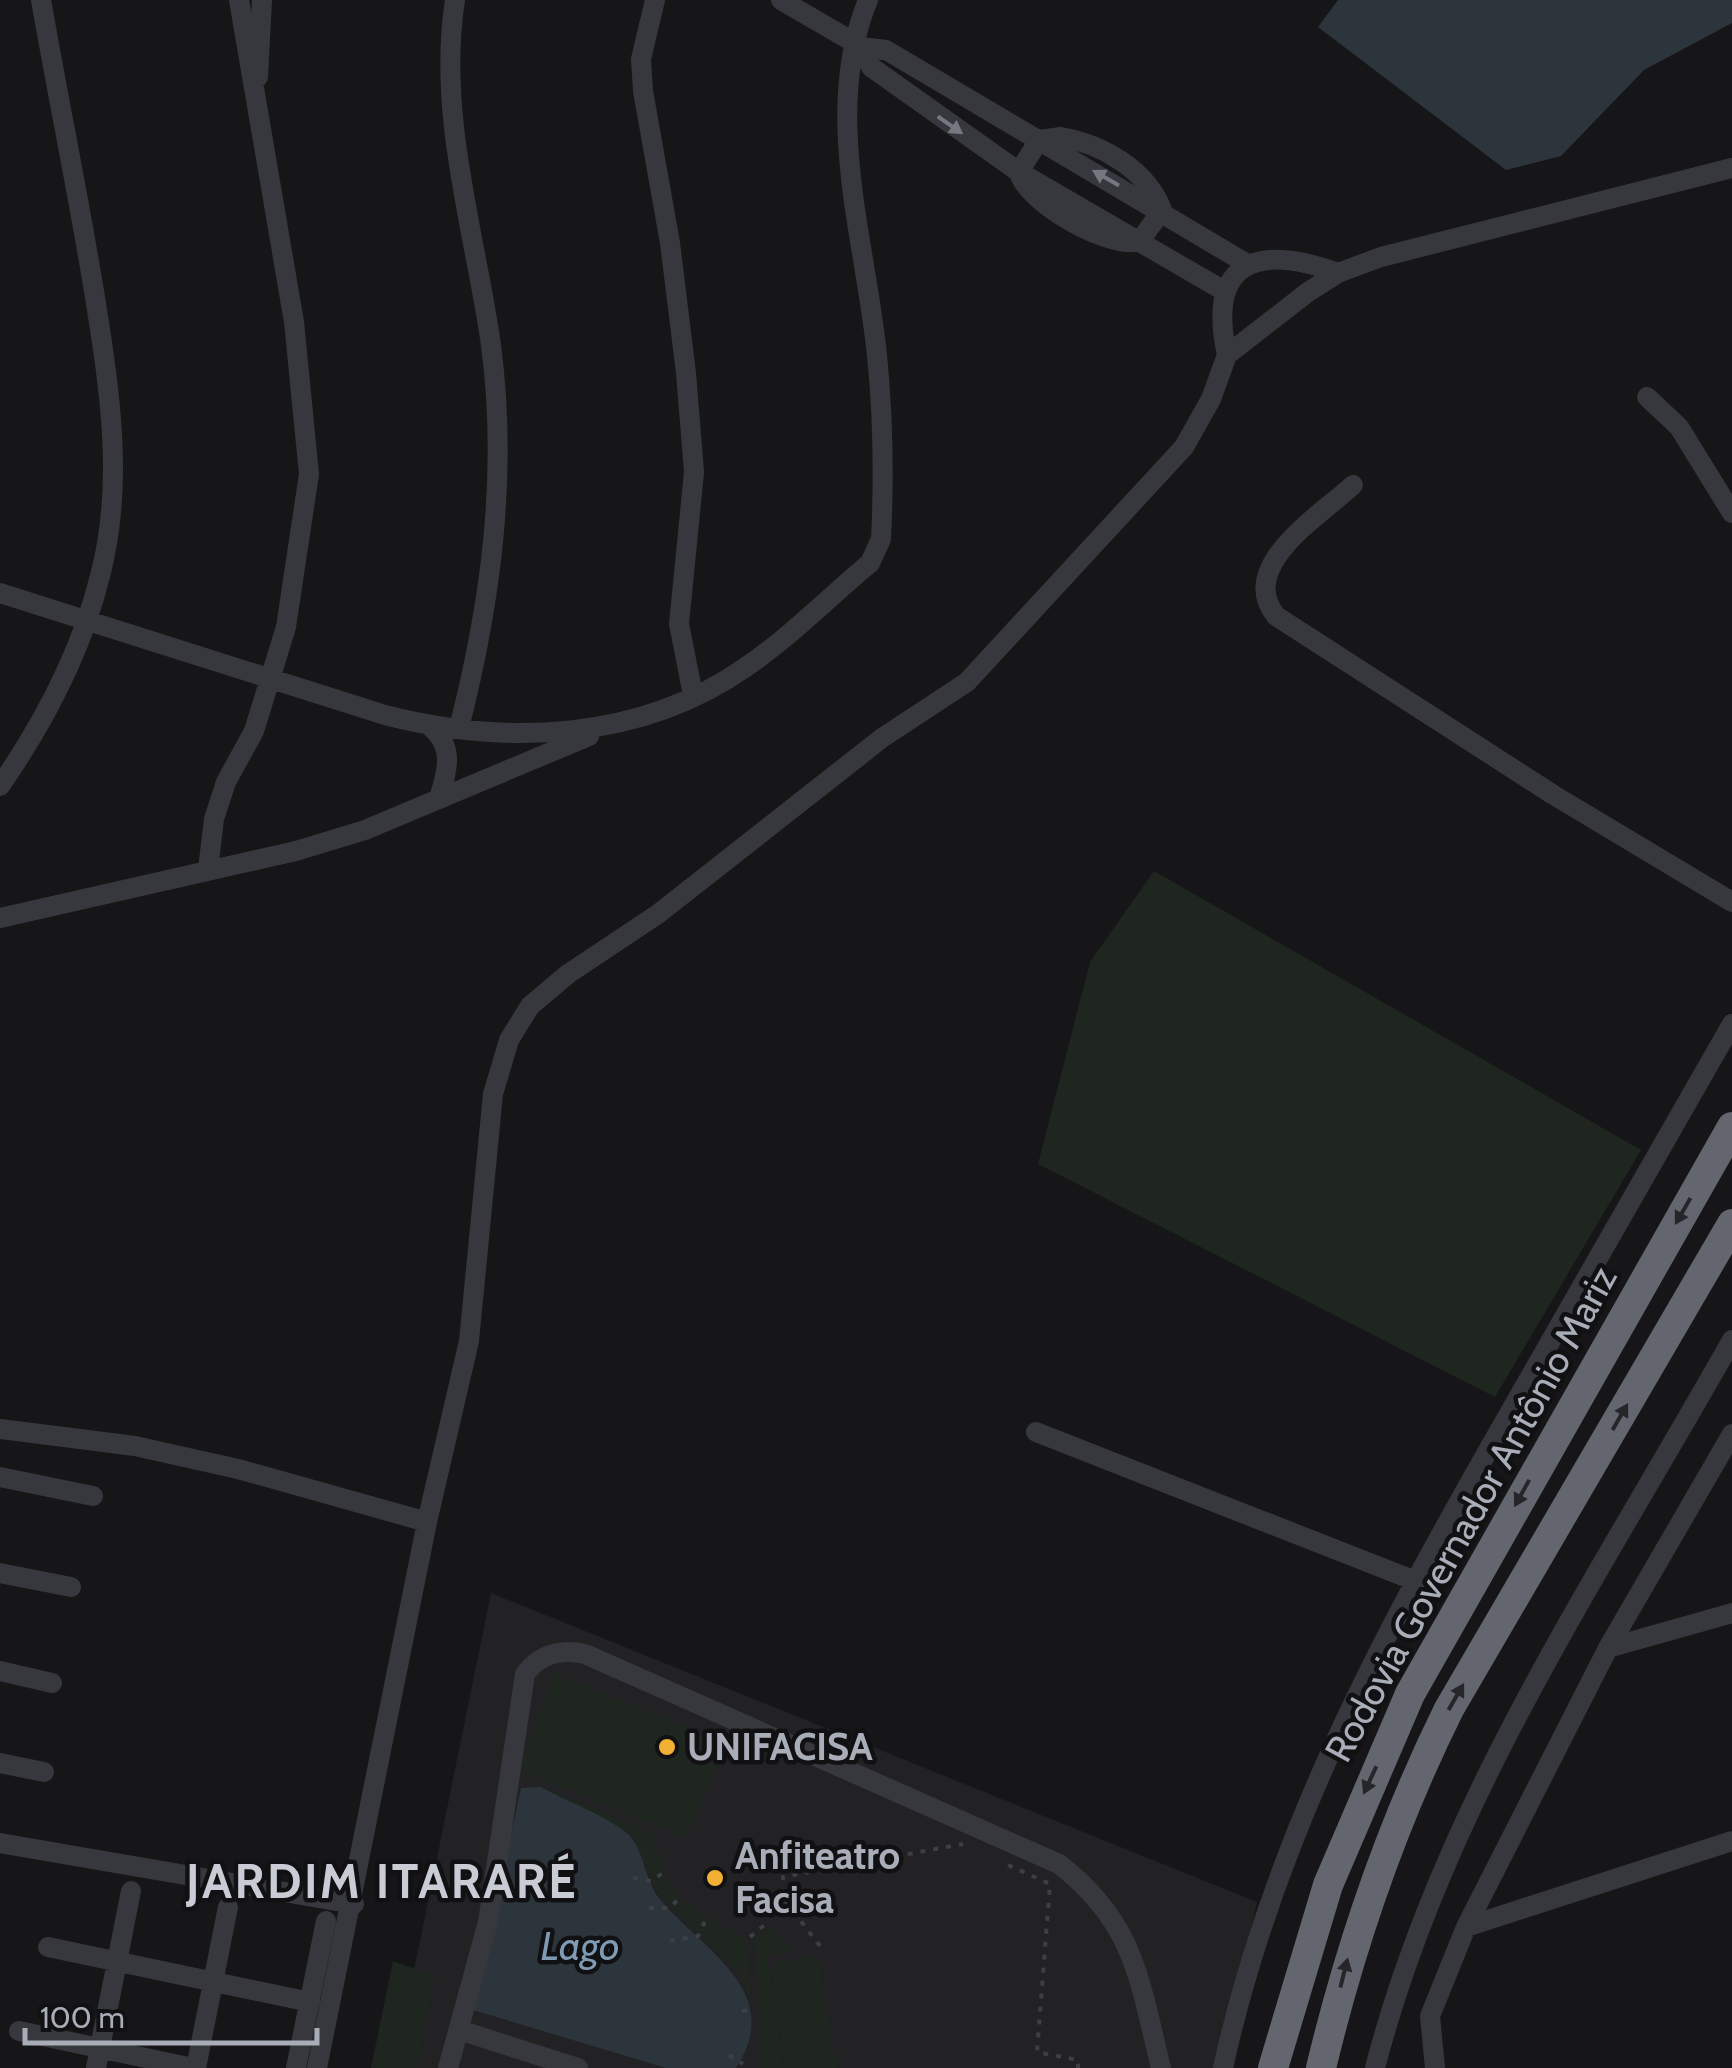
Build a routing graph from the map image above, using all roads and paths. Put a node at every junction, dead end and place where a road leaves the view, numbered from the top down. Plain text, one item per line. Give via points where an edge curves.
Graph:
1 (42, 0) edge
2 (238, 0) edge
3 (262, 0) edge
4 (455, 0) edge
5 (654, 0) edge
6 (781, 0) edge
7 (868, 0) edge
8 (857, 44) junction
9 (256, 114) junction
10 (1039, 140) junction
11 (1732, 168) edge
12 (1019, 172) junction
13 (1162, 210) junction
14 (1140, 241) junction
15 (1249, 265) junction
16 (1338, 273) junction
17 (1226, 292) junction
18 (1227, 355) junction
19 (1647, 397) dead end
20 (1354, 485) dead end
21 (1732, 513) edge
22 (0, 593) edge
23 (88, 622) junction
24 (272, 680) junction
25 (694, 694) junction
26 (621, 724) junction
27 (430, 726) junction
28 (459, 728) junction
29 (0, 786) edge
30 (440, 795) junction
31 (208, 869) junction
32 (1732, 902) edge
33 (0, 918) edge
34 (1732, 1024) edge
35 (1732, 1127) edge
36 (1732, 1224) edge
37 (1732, 1340) edge
38 (0, 1430) edge
39 (1036, 1432) dead end
40 (1732, 1434) edge
41 (0, 1477) edge
42 (92, 1496) dead end
43 (426, 1522) junction
44 (0, 1574) edge
45 (1413, 1580) junction
46 (71, 1588) dead end
47 (1732, 1614) edge
48 (1608, 1648) junction
49 (0, 1670) edge
50 (52, 1683) dead end
51 (0, 1763) edge
52 (44, 1772) dead end
53 (1732, 1841) edge
54 (0, 1843) edge
55 (978, 1852) dead end
56 (996, 1860) dead end
57 (663, 1873) dead end
58 (633, 1878) dead end
59 (131, 1892) dead end
60 (680, 1897) dead end
61 (354, 1904) junction
62 (228, 1907) dead end
63 (649, 1908) dead end
64 (708, 1914) dead end
65 (326, 1920) dead end
66 (768, 1922) dead end
67 (1466, 1926) junction
68 (750, 1938) dead end
69 (670, 1941) dead end
70 (48, 1946) dead end
71 (820, 1946) dead end
72 (117, 1961) junction
73 (214, 1981) junction
74 (310, 2002) junction
75 (754, 2010) dead end
76 (742, 2011) dead end
77 (460, 2030) junction
78 (19, 2031) dead end
79 (729, 2055) dead end
80 (98, 2058) edge
81 (742, 2064) dead end
82 (194, 2068) edge
83 (296, 2068) edge
84 (318, 2068) edge
85 (448, 2068) edge
86 (578, 2068) edge
87 (1078, 2068) edge
88 (1161, 2068) edge
89 (1222, 2068) edge
90 (1273, 2068) edge
91 (1320, 2068) edge
92 (1375, 2068) edge
93 (1435, 2068) edge

1 - 23 street via 115,454 102,572
2 - 9 street
3 - 9 street
4 - 28 street via 451,102 492,350 497,450 496,535 484,623
5 - 25 street via 643,91 686,372 694,472 679,624
6 - 8 street
7 - 8 street
8 - 10 street via 886,50
8 -> 12 street via 871,67
8 - 25 street via 845,114 878,358 881,538 870,563 775,644
9 - 24 street via 294,322 309,474
10 - 12 street
13 -> 10 street
11 - 16 street
12 - 14 street via 1032,195 1083,226 1115,243
13 - 14 street
13 - 15 street
14 - 17 street
15 - 16 street via 1296,258
15 - 17 street
16 - 18 street
17 - 18 street via 1220,314
18 - 43 street via 1212,399 1184,447 967,682 882,738 530,1006 509,1040 494,1094 469,1341
19 - 21 street via 1680,427
20 - 32 street via 1270,565 1264,586 1276,616
22 - 23 street
23 - 24 street
23 - 29 street via 61,688
24 - 27 street
24 - 31 street via 226,782
25 - 26 street
26 - 28 street via 552,734
26 - 30 street
27 - 28 street
27 - 30 street via 448,753
30 - 31 street via 365,830
31 - 33 street
34 - 45 street
35 -> 90 highway, Rodovia Governador Antônio Mariz via 1410,1694 1334,1870
91 -> 36 highway, Rodovia Governador Antônio Mariz via 1349,1950 1412,1784 1449,1709
37 - 92 street via 1460,1828
38 - 43 street via 135,1446
39 - 45 street
40 - 48 street
41 - 42 street
43 - 61 street
44 - 46 street
45 - 89 street via 1302,1813 1266,1911
47 - 48 street
48 - 67 street
49 - 50 street
51 - 52 street
53 - 67 street
54 - 61 street
55 - 71 path via 960,1843 783,1877 784,1899
56 - 87 path via 1050,1884 1038,2052 1078,2060
57 - 58 path via 650,1881
59 - 72 street
60 - 63 path via 670,1908
61 - 84 street
62 - 73 street
64 - 69 path via 698,1936
65 - 74 street
66 - 68 path
67 - 93 street via 1430,2016
70 - 72 street
72 - 73 street
72 - 80 street
73 - 74 street
73 - 82 street
74 - 83 street
75 - 76 path
77 - 85 street
77 - 86 street
77 - 88 street via 488,1922 525,1674 546,1656 571,1651 1058,1864 1111,1913 1131,1955
78 - 80 street
79 - 81 path
80 - 82 street

